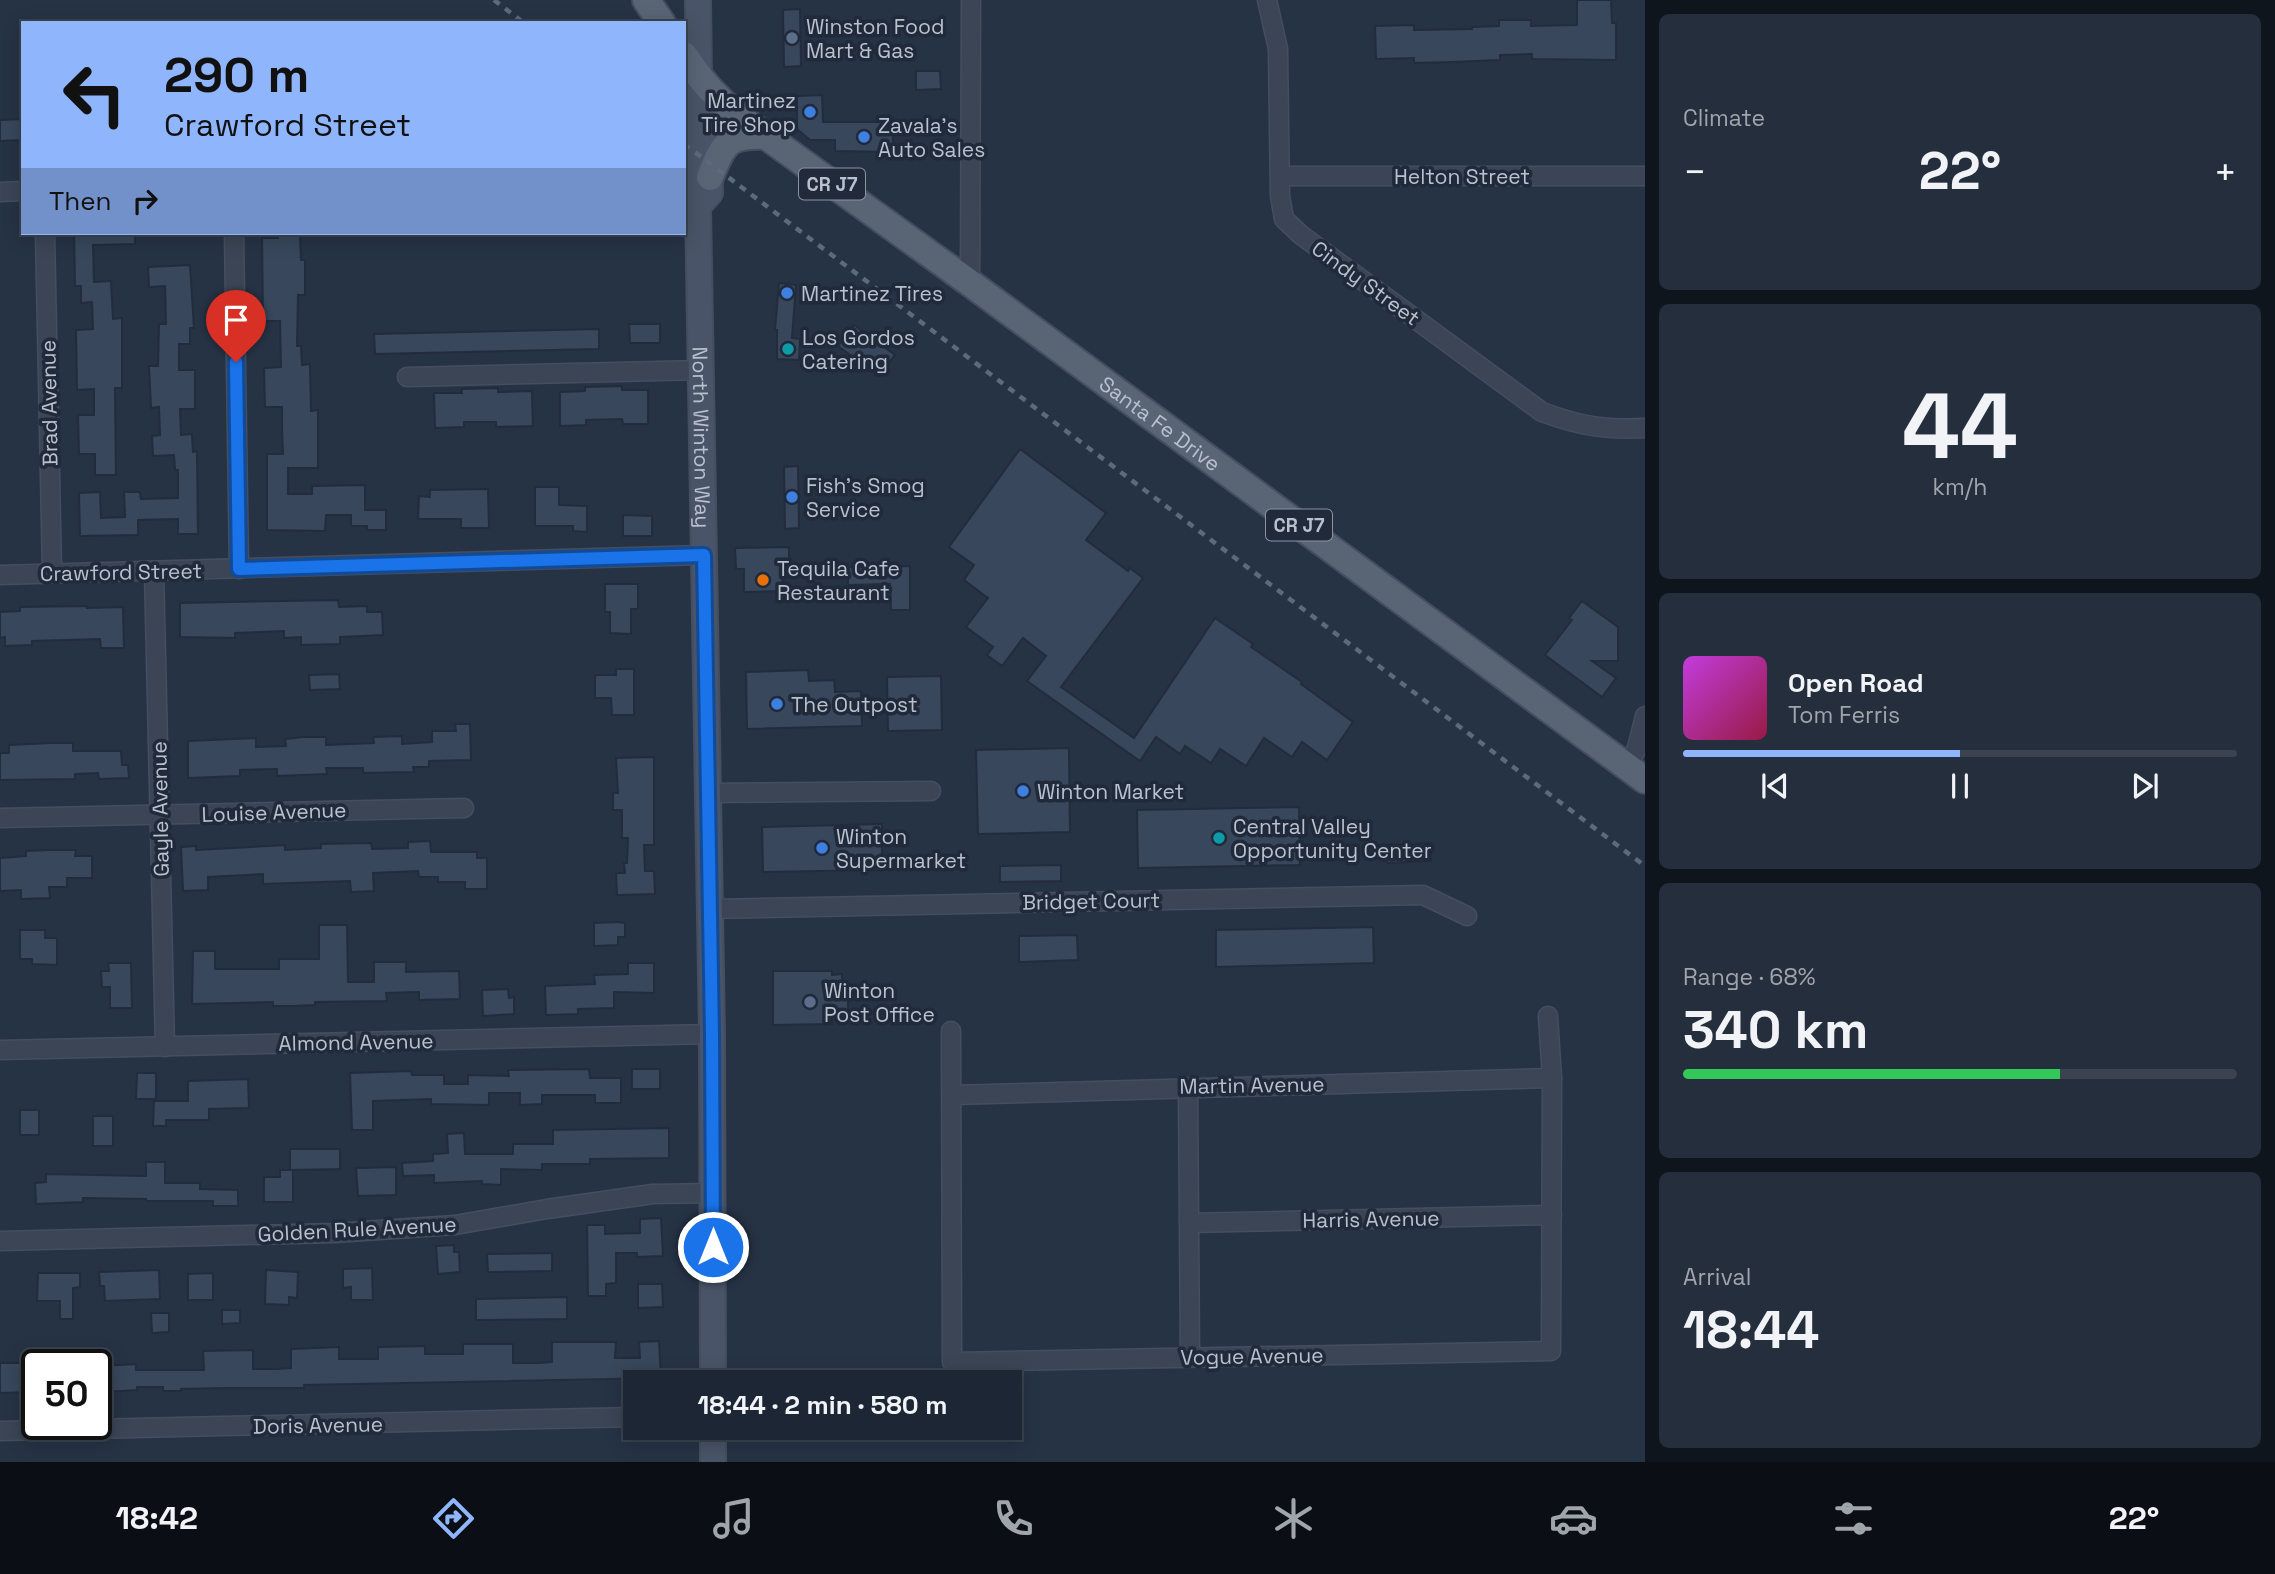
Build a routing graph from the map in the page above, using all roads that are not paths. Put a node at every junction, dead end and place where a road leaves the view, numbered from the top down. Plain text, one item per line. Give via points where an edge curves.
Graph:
1 (646, 0) edge
2 (698, 0) edge
3 (971, 0) edge
4 (1268, 0) edge
5 (661, 21) edge
6 (686, 58) edge
7 (699, 78) junction
8 (767, 136) junction
9 (1280, 176) junction
10 (1645, 176) edge
11 (710, 177) junction
12 (21, 191) edge
13 (0, 192) edge
14 (698, 206) junction
15 (45, 235) edge
16 (234, 235) edge
17 (970, 283) junction
18 (701, 370) junction
19 (407, 377) dead end
20 (1645, 428) edge
21 (704, 555) junction
22 (239, 569) junction
23 (154, 571) junction
24 (52, 573) junction
25 (0, 575) edge
26 (1645, 716) edge
27 (1637, 774) edge
28 (931, 791) dead end
29 (708, 793) junction
30 (464, 808) dead end
31 (160, 815) junction
32 (0, 818) edge
33 (710, 909) junction
34 (1467, 916) dead end
35 (1548, 1016) dead end
36 (951, 1031) dead end
37 (712, 1034) junction
38 (164, 1047) junction
39 (0, 1050) edge
40 (1552, 1078) junction
41 (1188, 1087) junction
42 (953, 1095) junction
43 (713, 1193) junction
44 (1552, 1215) junction
45 (1189, 1223) junction
46 (0, 1241) edge
47 (1190, 1357) junction
48 (713, 1370) edge
49 (623, 1417) edge
50 (0, 1431) edge
51 (713, 1440) edge
52 (713, 1462) edge

1 - 5 main road
2 - 7 main road, North Winton Way
3 - 17 street
4 - 9 street, Cindy Street via 1278,49
6 - 7 main road, Santa Fe Drive / CR J7
7 - 8 main road, Santa Fe Drive / CR J7 via 723,104
7 - 11 main road, North Winton Way via 709,114
7 - 14 main road, North Winton Way via 686,112 686,191
8 - 11 main road via 730,139 719,152
8 - 17 main road, Santa Fe Drive / CR J7
9 - 10 street, Helton Street
9 - 20 street, Cindy Street via 1284,219 1301,235 1542,412 1611,430
11 - 14 main road, North Winton Way via 709,193
12 - 13 street
14 - 18 main road, North Winton Way
15 - 24 street, Brad Avenue
16 - 22 street
17 - 27 main road, Santa Fe Drive / CR J7
18 - 19 street
18 - 21 main road, North Winton Way
21 - 22 street, Crawford Street
21 - 29 main road, North Winton Way
22 - 23 street, Crawford Street
23 - 24 street, Crawford Street
23 - 31 street, Gayle Avenue
24 - 25 street, Crawford Street
26 - 27 street via 1637,748
28 - 29 street
29 - 33 main road, North Winton Way
30 - 31 street, Louise Avenue
31 - 32 street, Louise Avenue
31 - 38 street, Gayle Avenue
33 - 34 street, Bridget Court via 1423,895
33 - 37 main road, North Winton Way
35 - 40 street
36 - 42 street
37 - 38 street, Almond Avenue
37 - 43 main road, North Winton Way
38 - 39 street, Almond Avenue
40 - 41 street, Martin Avenue
40 - 44 street
41 - 42 street, Martin Avenue
41 - 45 street
42 - 47 street, Vogue Avenue via 952,1362
43 - 46 street, Golden Rule Avenue via 653,1194 455,1225 334,1233
43 - 48 main road, North Winton Way
44 - 45 street, Harris Avenue
44 - 47 street, Vogue Avenue via 1551,1351
45 - 47 street
49 - 50 street, Doris Avenue
51 - 52 main road

